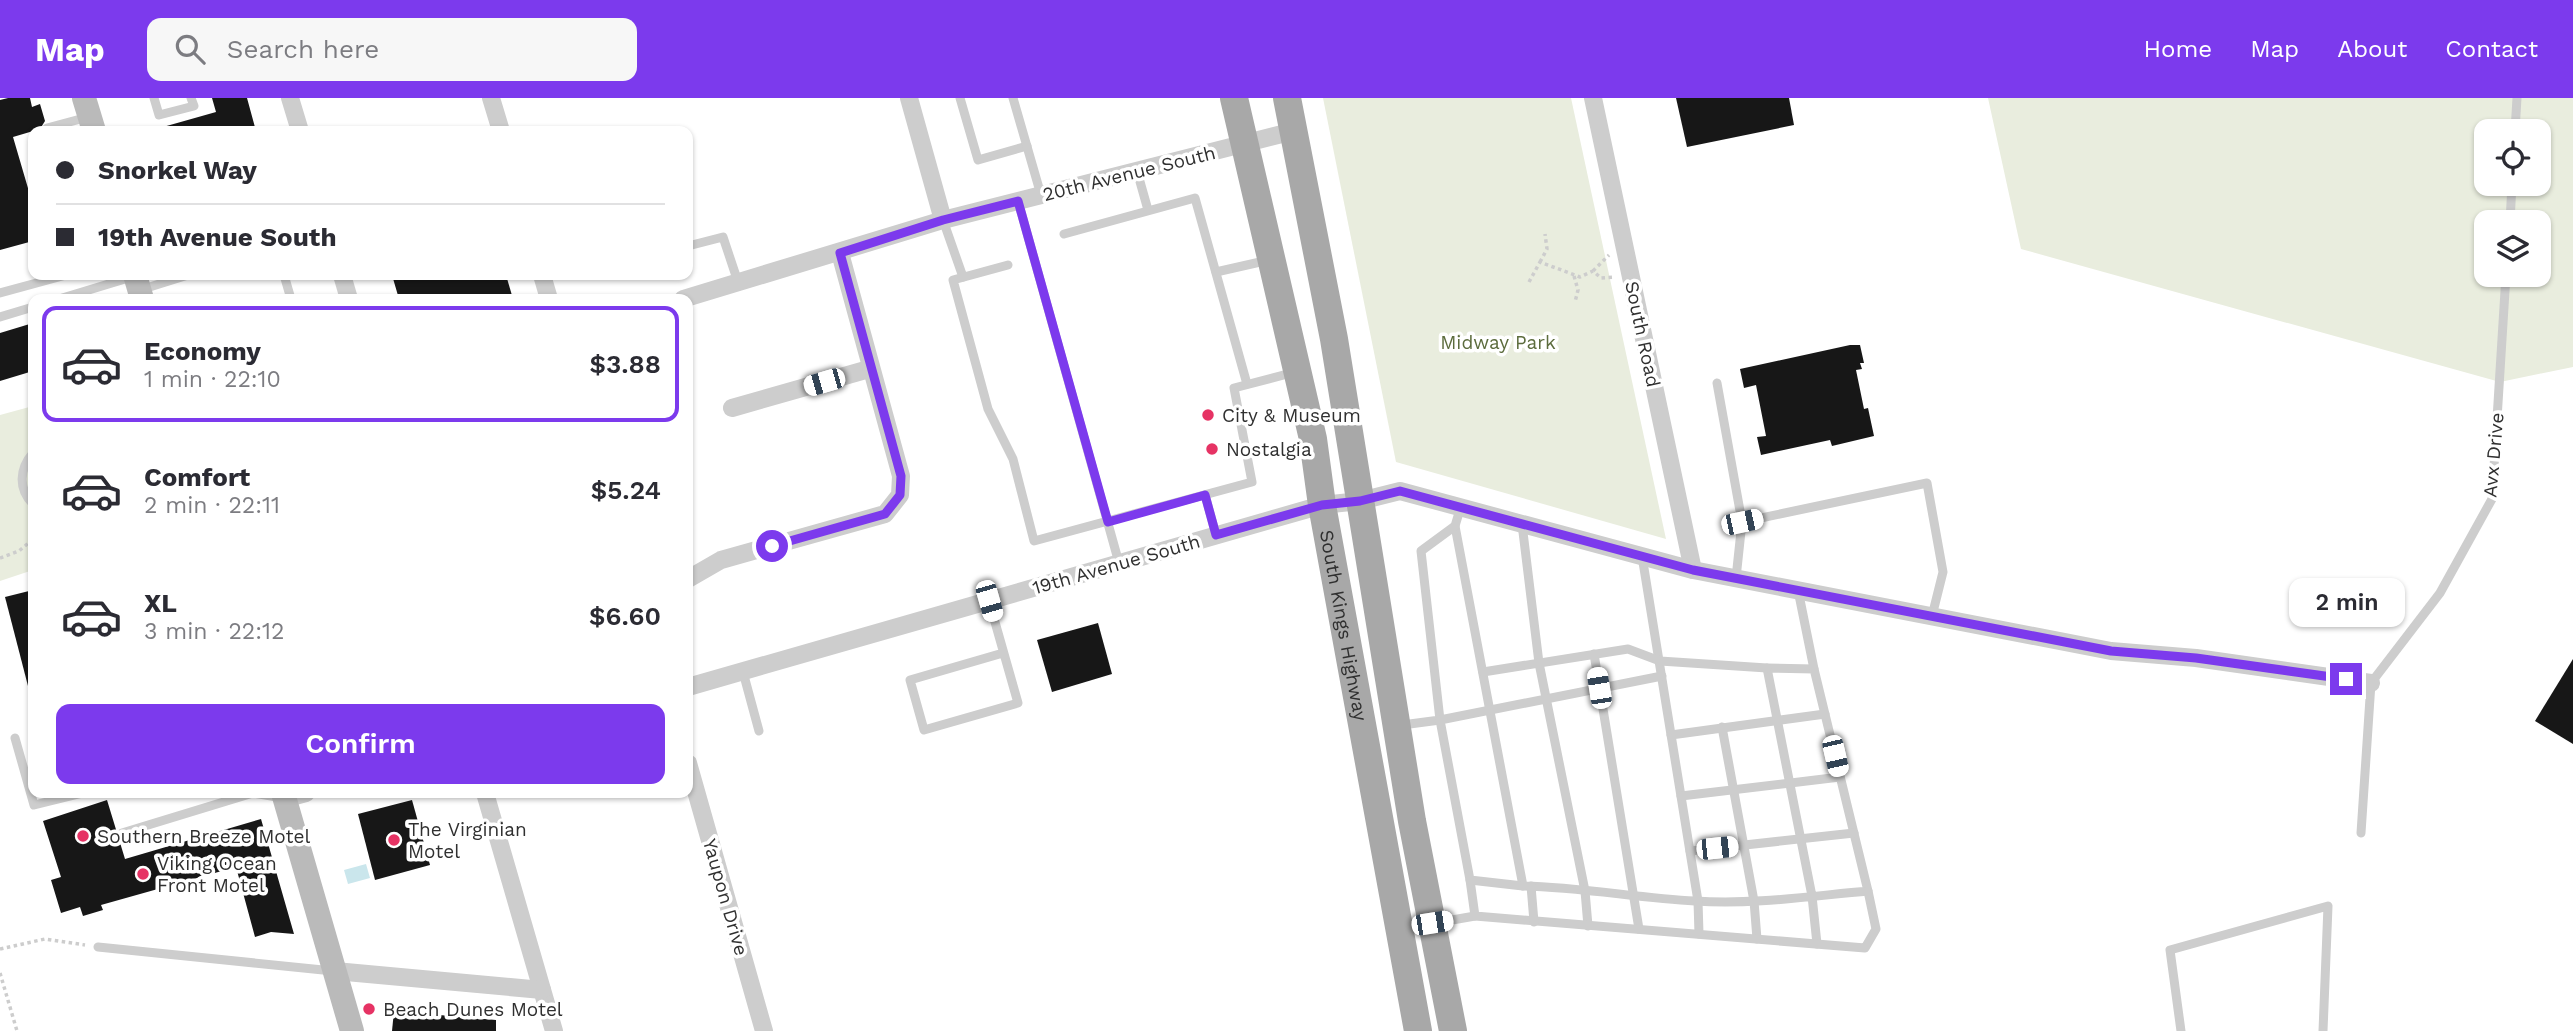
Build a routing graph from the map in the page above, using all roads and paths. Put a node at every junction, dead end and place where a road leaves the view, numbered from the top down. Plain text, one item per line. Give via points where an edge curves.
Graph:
1 (154, 98) edge
2 (191, 98) edge
3 (290, 98) edge
4 (491, 98) edge
5 (909, 98) edge
6 (960, 98) edge
7 (1013, 98) edge
8 (1234, 98) edge
9 (1287, 98) edge
10 (1593, 98) edge
11 (2517, 98) edge
12 (89, 115) edge
13 (2516, 119) edge
14 (53, 126) edge
15 (298, 126) edge
16 (499, 126) edge
17 (1294, 131) junction
18 (1243, 144) junction
19 (1027, 146) junction
20 (1137, 171) junction
21 (1041, 195) junction
22 (1018, 201) junction
23 (1148, 211) junction
24 (943, 220) junction
25 (1064, 234) dead end
26 (1545, 234) dead end
27 (693, 245) edge
28 (840, 253) junction
29 (1270, 260) junction
30 (1540, 262) junction
31 (1008, 265) dead end
32 (1630, 271) junction
33 (1216, 272) junction
34 (1574, 276) junction
35 (963, 278) junction
36 (48, 280) edge
37 (163, 280) edge
38 (738, 282) junction
39 (1529, 282) dead end
40 (138, 285) edge
41 (2505, 287) edge
42 (0, 293) edge
43 (87, 294) edge
44 (693, 296) edge
45 (1575, 302) dead end
46 (28, 309) edge
47 (0, 317) edge
48 (869, 369) junction
49 (1296, 371) junction
50 (1717, 383) dead end
51 (1247, 384) junction
52 (732, 408) dead end
53 (28, 463) edge
54 (1205, 495) junction
55 (28, 498) edge
56 (1360, 501) junction
57 (1322, 505) junction
58 (1461, 506) junction
59 (1108, 522) junction
60 (1742, 522) junction
61 (1522, 523) junction
62 (1455, 526) junction
63 (1216, 535) junction
64 (28, 543) edge
65 (1642, 556) junction
66 (0, 558) edge
67 (1119, 563) junction
68 (1693, 570) junction
69 (693, 576) edge
70 (1736, 578) junction
71 (1798, 590) junction
72 (989, 601) junction
73 (1932, 616) junction
74 (1003, 653) junction
75 (1594, 654) junction
76 (1660, 661) junction
77 (1539, 663) junction
78 (1767, 668) junction
79 (1814, 669) junction
80 (743, 672) junction
81 (1483, 672) junction
82 (1662, 676) junction
83 (2371, 683) junction
84 (693, 686) edge
85 (1599, 688) junction
86 (1546, 699) junction
87 (1490, 710) junction
88 (1825, 714) junction
89 (1777, 718) junction
90 (1440, 720) junction
91 (1396, 726) junction
92 (1722, 727) junction
93 (759, 731) dead end
94 (1671, 734) junction
95 (15, 738) dead end
96 (1840, 777) junction
97 (693, 781) edge
98 (1790, 781) junction
99 (28, 785) edge
100 (1734, 789) junction
101 (1681, 796) junction
102 (32, 798) edge
103 (64, 798) edge
104 (237, 798) edge
105 (292, 798) edge
106 (486, 798) edge
107 (122, 833) dead end
108 (1854, 833) junction
109 (2361, 833) dead end
110 (1801, 839) junction
111 (1745, 845) junction
112 (1690, 851) junction
113 (1470, 880) junction
114 (1527, 886) junction
115 (1585, 891) junction
116 (1868, 891) junction
117 (1636, 896) junction
118 (1812, 896) junction
119 (1698, 901) junction
120 (1754, 901) junction
121 (1475, 916) junction
122 (1534, 922) junction
123 (1432, 923) junction
124 (1588, 926) junction
125 (1639, 929) junction
126 (1699, 934) junction
127 (1757, 939) junction
128 (1817, 944) junction
129 (98, 947) joint
130 (0, 949) edge
131 (335, 971) junction
132 (0, 973) edge
133 (542, 989) junction
134 (17, 1031) edge
135 (352, 1031) edge
136 (554, 1031) edge
137 (764, 1031) edge
138 (1418, 1031) edge
139 (1453, 1031) edge
140 (2181, 1031) edge
141 (2323, 1031) edge

1 - 2 lane via 159,116 194,106
3 - 15 street
4 - 16 street
5 - 24 street
6 - 19 lane via 978,160
7 - 19 lane
8 - 18 main road, South Kings Highway
9 - 17 main road, South Kings Highway
10 - 32 street, South Road
11 - 13 lane
12 - 14 lane
17 - 18 street, 20th Avenue South
17 - 56 main road, South Kings Highway
18 - 20 street, 20th Avenue South
18 - 29 main road, South Kings Highway
19 - 21 lane
20 - 21 street, 20th Avenue South
20 - 23 lane
21 - 22 street, 20th Avenue South
22 - 24 street, 20th Avenue South
22 - 59 lane
23 - 25 lane
23 - 33 lane via 1195,198
24 - 28 street, 20th Avenue South
24 - 35 lane
26 - 30 path via 1548,249
27 - 38 lane via 723,237
28 - 38 street, 20th Avenue South
28 - 48 street
29 - 33 lane
29 - 49 main road, South Kings Highway
30 - 34 path
30 - 39 path
31 - 35 lane
32 - 34 path via 1606,279 1593,271
32 - 68 street, South Road
33 - 51 lane
34 - 45 path
35 - 59 lane via 953,280 988,409 1013,459 1034,541
36 - 42 lane
37 - 40 lane
38 - 44 street, 20th Avenue South
40 - 43 lane
41 - 83 lane, Avx Drive via 2492,499 2440,593
46 - 47 lane
48 - 52 street
48 - 69 street via 901,476 900,495 891,509 874,518 721,560
49 - 51 lane
49 - 57 main road, South Kings Highway
50 - 60 lane
51 - 54 lane via 1234,388 1252,482
53 - 55 lane via 21,477
54 - 59 lane
54 - 63 lane
56 - 57 street, 19th Avenue South
56 - 58 street, 19th Avenue South via 1400,491
56 - 91 main road, South Kings Highway
57 - 63 street, 19th Avenue South
57 - 138 main road, South Kings Highway
58 - 61 street, 19th Avenue South
58 - 62 lane
59 - 67 lane
60 - 70 lane
60 - 73 lane via 1927,483 1943,572
61 - 65 street, 19th Avenue South
61 - 77 lane
62 - 81 lane
62 - 90 lane via 1421,551
63 - 67 street, 19th Avenue South
64 - 66 path
65 - 68 street, 19th Avenue South
65 - 76 lane
67 - 72 street, 19th Avenue South
68 - 70 street, 19th Avenue South
70 - 71 street, 19th Avenue South
71 - 73 street, 19th Avenue South
71 - 79 lane
72 - 74 lane
72 - 80 street, 19th Avenue South
73 - 83 street, 19th Avenue South via 2111,651
74 - 74 lane via 1018,703 924,730 910,680
75 - 76 lane via 1628,649
75 - 77 lane
75 - 85 lane
76 - 78 lane
76 - 82 lane
77 - 81 lane
77 - 86 lane
78 - 79 lane
78 - 89 lane
79 - 88 lane
80 - 84 street, 19th Avenue South
80 - 93 lane
81 - 87 lane
82 - 85 lane
82 - 94 lane
83 - 109 lane
85 - 86 lane
85 - 117 lane
86 - 87 lane
86 - 115 lane
87 - 90 lane
87 - 114 lane
88 - 89 lane
88 - 96 lane
89 - 92 lane
89 - 98 lane
90 - 91 lane
90 - 113 lane
91 - 123 main road, South Kings Highway
92 - 94 lane
92 - 100 lane
94 - 101 lane
95 - 99 lane
96 - 98 lane
96 - 108 lane
97 - 137 street, Yaupon Drive
98 - 100 lane
98 - 110 lane
100 - 101 lane
100 - 111 lane
101 - 112 lane
102 - 103 lane via 34,806
104 - 107 lane
105 - 131 main road
106 - 133 street
108 - 110 lane
108 - 116 lane
110 - 111 lane
110 - 118 lane
111 - 112 lane
111 - 120 lane
112 - 119 lane
113 - 114 lane
113 - 121 lane
114 - 115 lane
114 - 122 lane
115 - 117 lane
115 - 124 lane
116 - 118 lane
116 - 128 lane via 1876,929 1865,948
117 - 119 lane
117 - 125 lane
118 - 120 lane
118 - 128 lane
119 - 120 lane
119 - 126 lane
120 - 127 lane
121 - 122 lane
121 - 123 lane
122 - 124 lane
123 - 139 main road, South Kings Highway
124 - 125 lane
125 - 126 lane
126 - 127 lane
127 - 128 lane
129 - 130 path via 45,939
129 - 131 lane
131 - 133 street
131 - 135 main road
132 - 134 path
133 - 136 street
140 - 141 lane via 2170,950 2328,906

